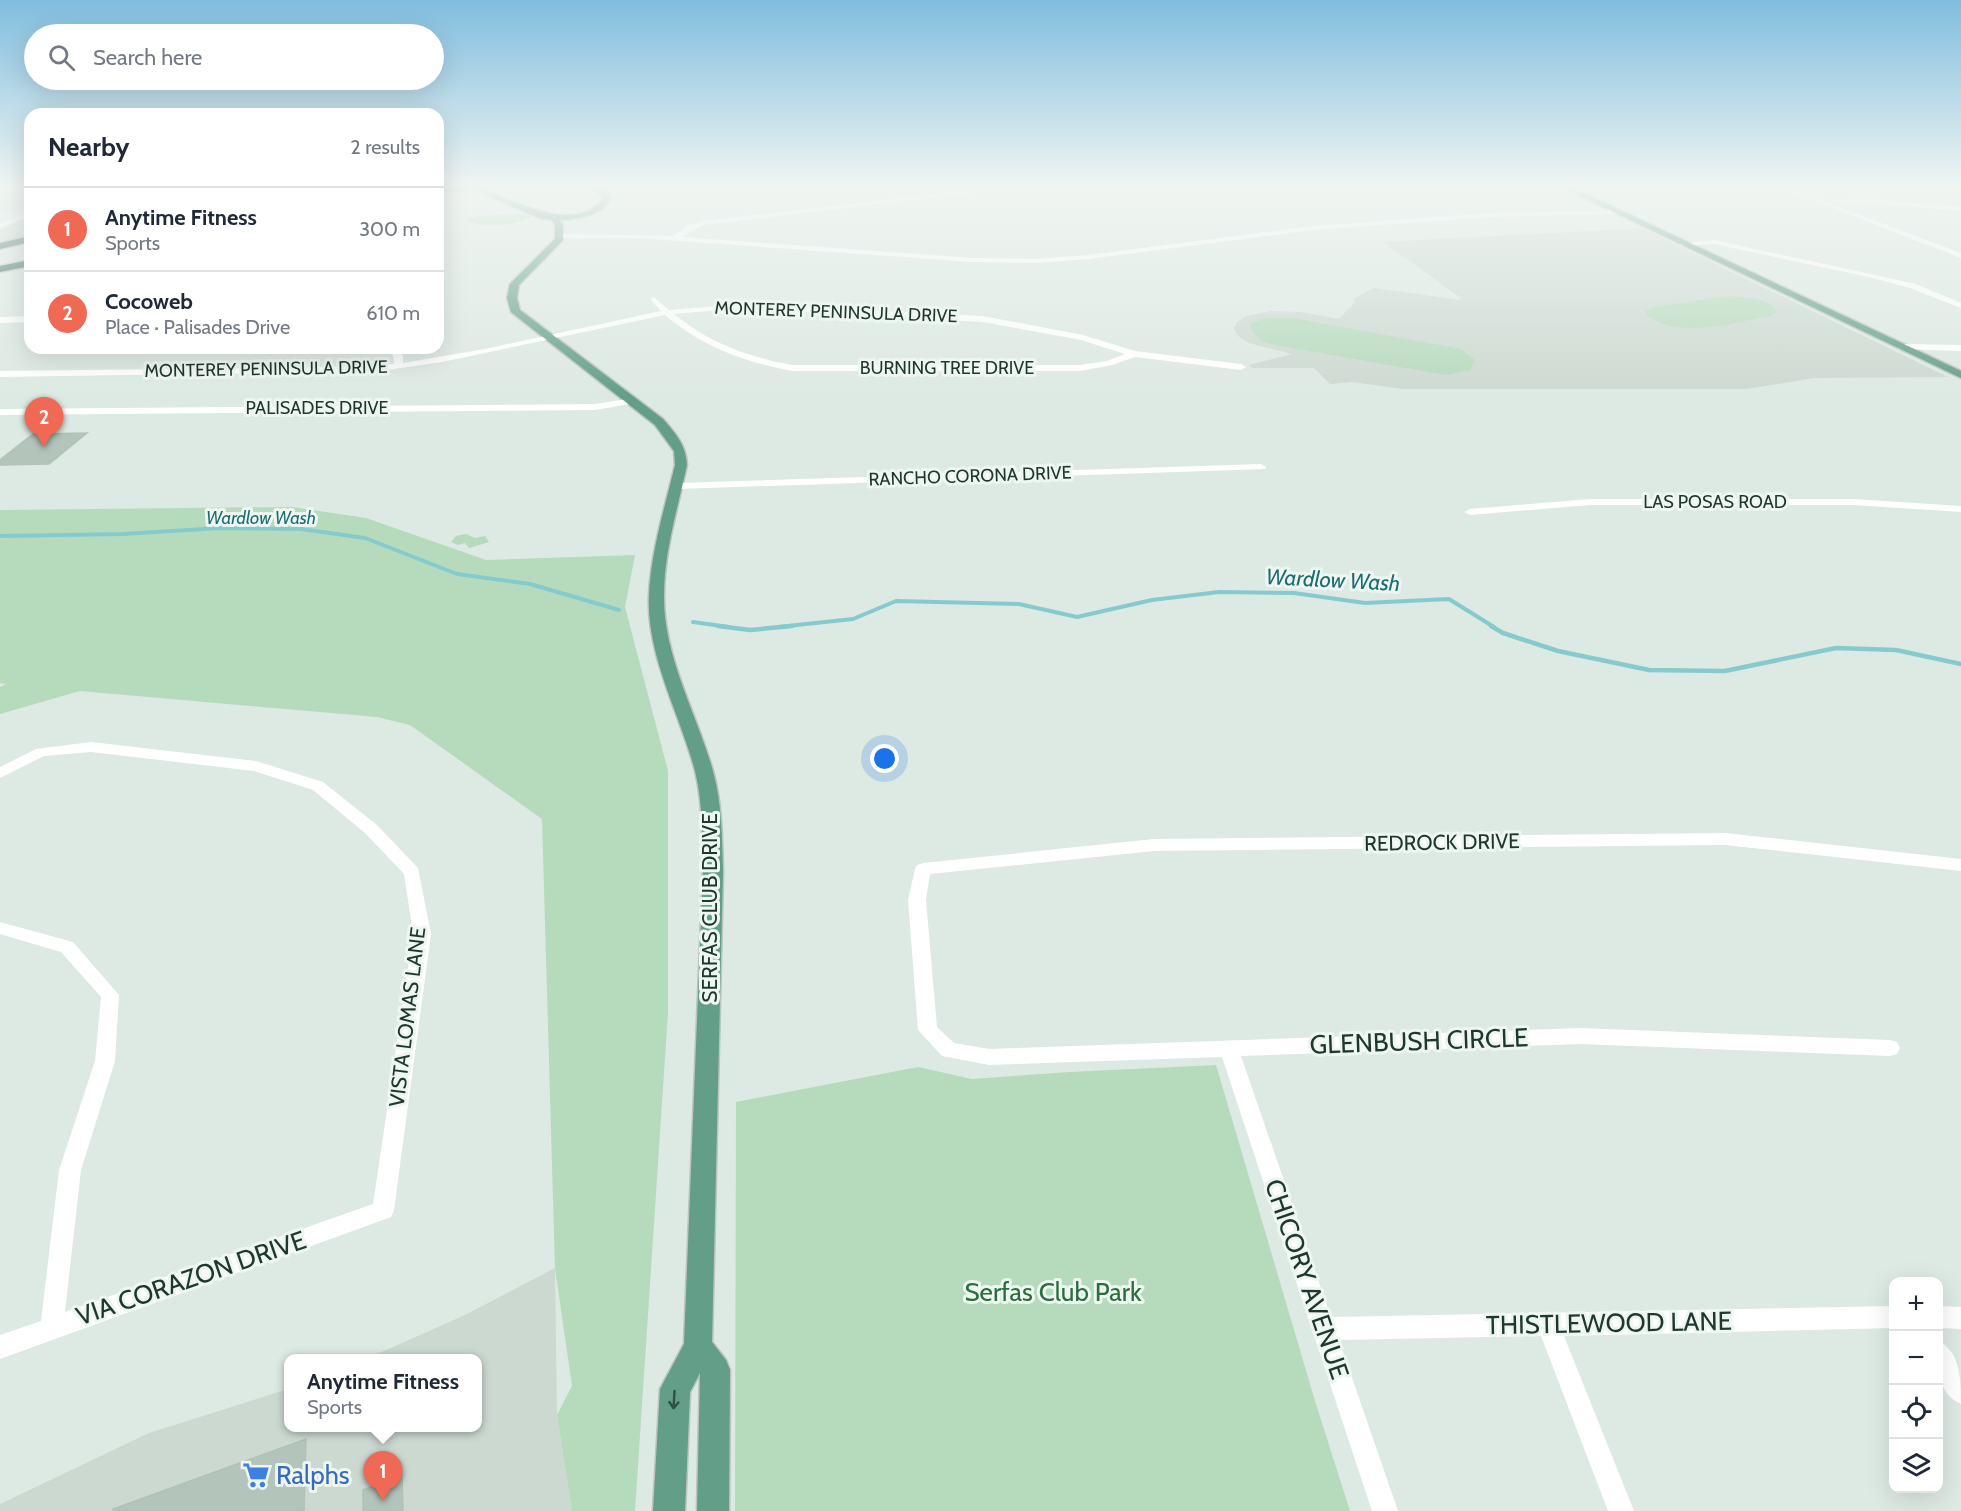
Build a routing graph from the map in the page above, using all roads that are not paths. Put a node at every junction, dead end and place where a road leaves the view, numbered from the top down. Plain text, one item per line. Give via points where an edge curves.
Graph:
1 (544, 257) edge
2 (926, 257) edge
3 (1075, 257) edge
4 (1710, 257) edge
5 (1782, 257) edge
6 (24, 261) edge
7 (0, 262) edge
8 (24, 263) edge
9 (0, 269) edge
10 (654, 299) dead end
11 (1961, 306) edge
12 (666, 312) junction
13 (24, 319) edge
14 (0, 320) edge
15 (24, 321) edge
16 (7, 332) dead end
17 (547, 336) junction
18 (1902, 347) junction
19 (1961, 348) edge
20 (396, 354) edge
21 (1134, 354) junction
22 (399, 366) junction
23 (1241, 367) dead end
24 (0, 374) edge
25 (1961, 375) edge
26 (633, 401) junction
27 (0, 412) edge
28 (1261, 467) dead end
29 (678, 486) junction
30 (1961, 509) edge
31 (1470, 512) dead end
32 (0, 773) edge
33 (1961, 866) edge
34 (0, 928) edge
35 (1228, 1047) junction
36 (1890, 1048) dead end
37 (949, 1050) joint
38 (383, 1210) joint
39 (1889, 1317) edge
40 (1943, 1317) edge
41 (1961, 1318) edge
42 (1548, 1324) junction
43 (52, 1328) junction
44 (1325, 1329) junction
45 (0, 1347) edge
46 (698, 1347) junction
47 (1943, 1361) edge
48 (1961, 1392) edge
49 (669, 1511) edge
50 (713, 1511) edge
51 (1385, 1511) edge
52 (1621, 1511) edge

1 - 17 main road, SERFAS CLUB DRIVE via 519,279 511,293 516,312
2 - 3 street via 1038,261
4 - 18 main road
5 - 11 street via 1913,286
6 - 7 highway
8 - 9 highway
10 - 12 street, BURNING TREE DRIVE
12 - 17 street, MONTEREY PENINSULA DRIVE
12 - 21 street, MONTEREY PENINSULA DRIVE via 743,306 983,319 1083,338
12 - 21 street, BURNING TREE DRIVE via 726,352 792,368 1080,368
13 - 14 street
15 - 16 street
17 - 22 street, MONTEREY PENINSULA DRIVE via 467,356
17 - 26 main road, SERFAS CLUB DRIVE
18 - 19 street
18 - 25 main road
20 - 22 street
21 - 23 street, BURNING TREE DRIVE
22 - 24 street, MONTEREY PENINSULA DRIVE
26 - 27 street, PALISADES DRIVE via 595,407
26 - 29 main road, SERFAS CLUB DRIVE via 672,435 680,451
28 - 29 street, RANCHO CORONA DRIVE
29 - 46 main road, SERFAS CLUB DRIVE via 662,550 656,596 662,644 704,772 713,871
30 - 31 street, LAS POSAS ROAD via 1853,502 1624,502
32 - 38 street, VISTA LOMAS LANE via 41,752 91,747 256,766 318,786 371,830 412,872 422,934
33 - 37 street, REDROCK DRIVE via 1725,839 1154,845 923,869 917,900 928,1030
34 - 43 street via 67,947 110,995 105,1061 70,1170
35 - 36 street, GLENBUSH CIRCLE via 1580,1036
35 - 37 street, GLENBUSH CIRCLE via 989,1057
35 - 44 street, CHICORY AVENUE
38 - 43 street, VIA CORAZON DRIVE
39 - 42 street, THISTLEWOOD LANE
40 - 41 street
42 - 44 street, THISTLEWOOD LANE
42 - 52 street
43 - 45 street, VIA CORAZON DRIVE
44 - 51 street, CHICORY AVENUE
46 -> 49 main road, SERFAS CLUB DRIVE via 675,1389
46 - 50 main road via 716,1370
47 - 48 street

